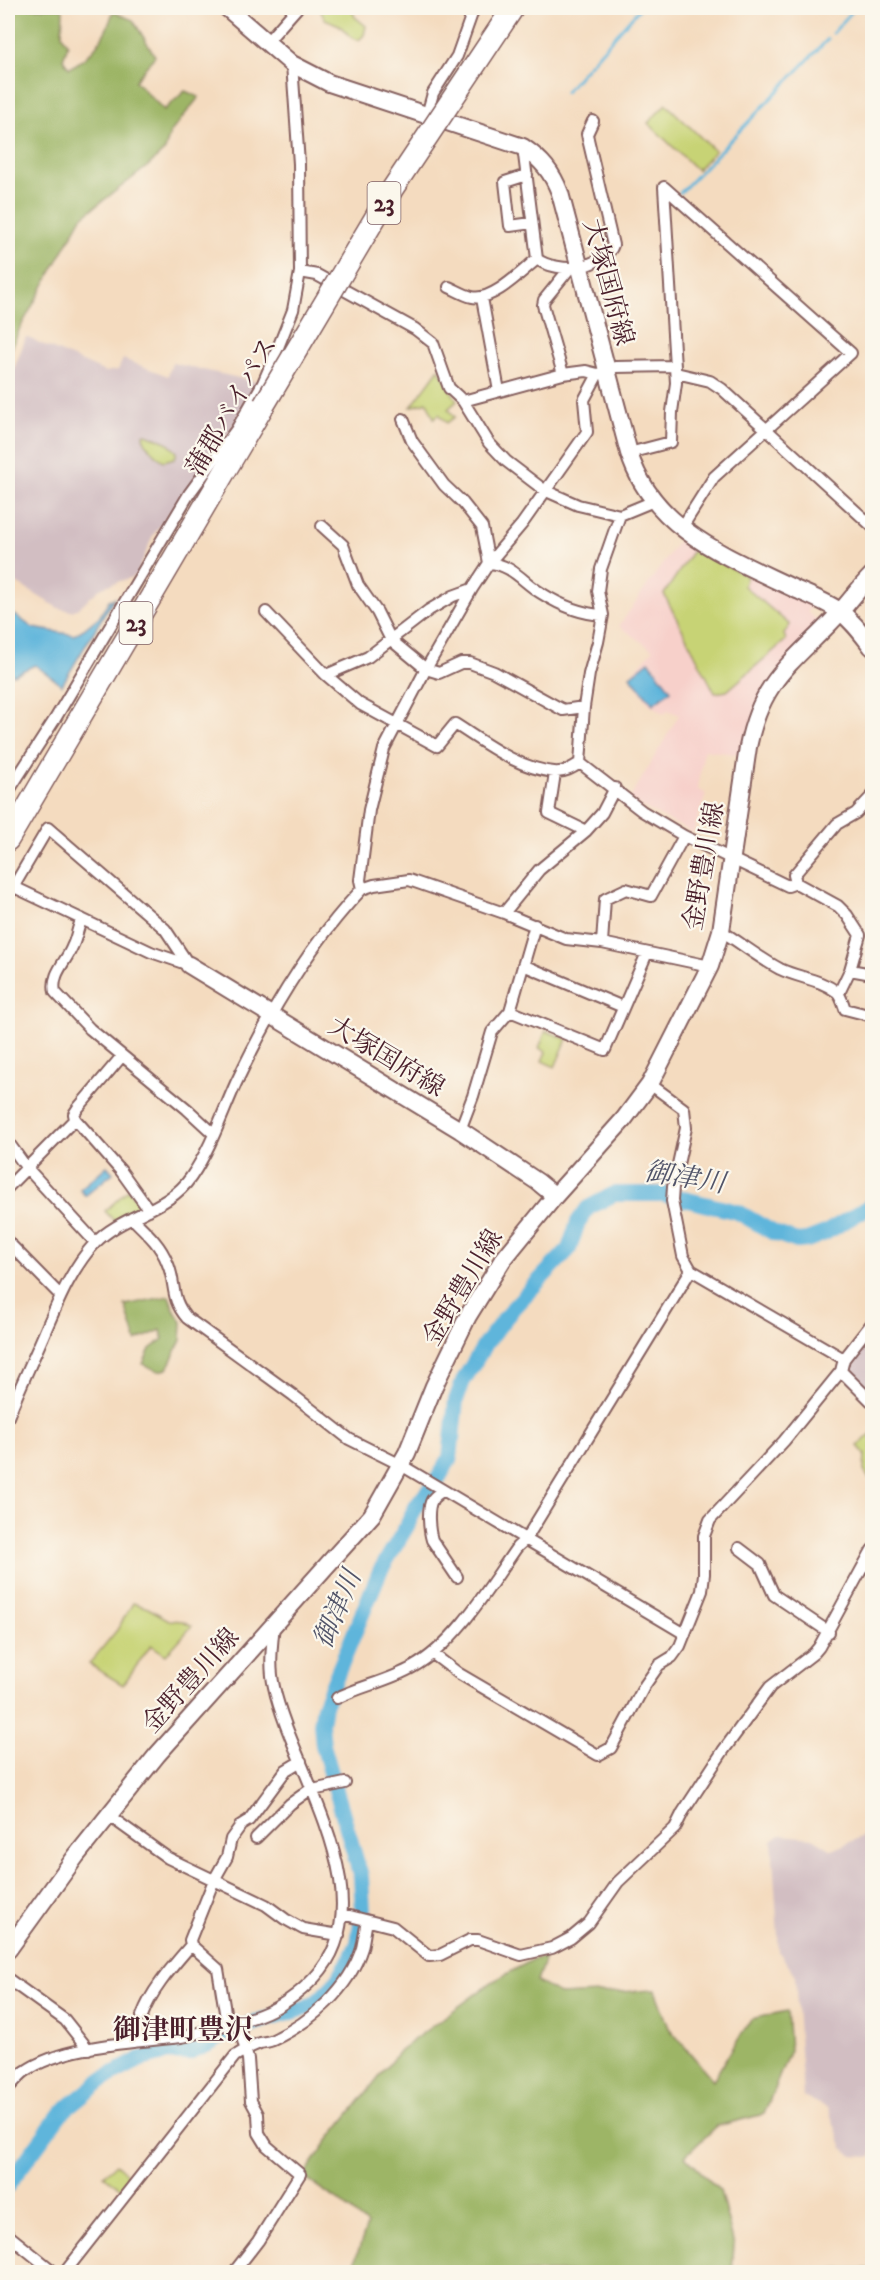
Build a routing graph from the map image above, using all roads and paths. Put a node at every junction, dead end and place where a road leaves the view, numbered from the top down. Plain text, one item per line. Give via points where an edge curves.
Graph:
1 (227, 8) edge
2 (297, 8) edge
3 (474, 8) edge
4 (507, 8) edge
5 (513, 8) edge
6 (266, 43) junction
7 (292, 64) junction
8 (427, 115) junction
9 (593, 121) dead end
10 (523, 147) junction
11 (527, 175) junction
12 (532, 223) junction
13 (537, 259) junction
14 (574, 268) junction
15 (300, 272) junction
16 (449, 286) dead end
17 (482, 298) junction
18 (675, 370) junction
19 (602, 372) junction
20 (563, 374) junction
21 (499, 391) junction
22 (463, 401) junction
23 (262, 403) junction
24 (403, 419) dead end
25 (766, 430) junction
26 (629, 453) junction
27 (544, 490) junction
28 (654, 501) junction
29 (620, 515) junction
30 (322, 526) dead end
31 (873, 526) edge
32 (681, 529) junction
33 (489, 563) junction
34 (873, 575) edge
35 (472, 589) junction
36 (840, 611) junction
37 (266, 612) dead end
38 (603, 615) junction
39 (391, 640) junction
40 (873, 647) edge
41 (426, 669) junction
42 (326, 675) junction
43 (584, 707) junction
44 (398, 724) junction
45 (580, 763) junction
46 (555, 772) junction
47 (615, 788) junction
48 (8, 792) edge
49 (873, 796) edge
50 (8, 826) edge
51 (586, 831) junction
52 (684, 836) junction
53 (8, 840) edge
54 (732, 858) junction
55 (796, 883) junction
56 (362, 889) junction
57 (11, 891) edge
58 (504, 913) junction
59 (82, 919) junction
60 (535, 925) junction
61 (721, 931) junction
62 (602, 943) junction
63 (646, 953) junction
64 (189, 964) junction
65 (523, 965) junction
66 (710, 966) junction
67 (850, 970) junction
68 (873, 974) edge
69 (839, 993) junction
70 (623, 1007) junction
71 (510, 1011) junction
72 (271, 1015) junction
73 (873, 1016) edge
74 (122, 1056) junction
75 (650, 1084) junction
76 (75, 1119) junction
77 (460, 1130) junction
78 (214, 1134) junction
79 (8, 1142) edge
80 (26, 1167) junction
81 (8, 1187) edge
82 (555, 1196) junction
83 (149, 1210) junction
84 (132, 1218) junction
85 (8, 1242) edge
86 (96, 1242) junction
87 (692, 1270) junction
88 (61, 1296) junction
89 (873, 1323) edge
90 (844, 1359) junction
91 (841, 1371) junction
92 (873, 1402) edge
93 (8, 1417) edge
94 (407, 1469) junction
95 (440, 1488) junction
96 (526, 1539) junction
97 (739, 1548) dead end
98 (873, 1550) edge
99 (458, 1577) dead end
100 (274, 1624) junction
101 (829, 1632) junction
102 (685, 1634) junction
103 (433, 1654) junction
104 (337, 1698) dead end
105 (301, 1761) junction
106 (345, 1783) dead end
107 (314, 1790) junction
108 (108, 1815) junction
109 (256, 1838) dead end
110 (214, 1880) junction
111 (345, 1915) junction
112 (367, 1921) junction
113 (339, 1935) junction
114 (191, 1945) junction
115 (8, 1950) edge
116 (8, 1979) edge
117 (142, 2016) dead end
118 (235, 2024) junction
119 (245, 2047) junction
120 (88, 2049) junction
121 (8, 2088) edge
122 (8, 2235) edge
123 (54, 2272) edge
124 (65, 2272) edge
125 (234, 2272) edge

1 - 6 main road, 大塚国府線
2 - 6 street
3 - 8 street via 457,56 433,93
4 - 23 highway, 蒲郡バイパス / 23 via 352,244
5 - 23 highway, 蒲郡バイパス / 23, bridge via 398,180
6 - 7 main road, 大塚国府線
7 - 8 main road, 大塚国府線 via 329,83
7 - 15 street via 299,164
8 - 10 main road, 大塚国府線
9 - 14 street via 587,134 613,245 609,254
10 - 11 street
10 - 14 main road, 大塚国府線 via 539,158 555,179
11 - 12 street
11 - 12 street via 505,182 510,226
12 - 13 street
13 - 14 street
13 - 17 street
14 - 19 main road, 大塚国府線
14 - 20 street via 543,305
15 - 22 street via 326,280 433,343 449,388
15 - 48 street via 293,310 258,392 236,430 189,494
16 - 17 street via 470,297
17 - 21 street
18 - 19 street via 615,367
18 - 25 street via 710,381
18 - 25 street via 664,187 851,353
18 - 26 street via 671,442
19 - 20 street
19 - 26 main road, 大塚国府線
19 - 27 street via 584,400 587,432
20 - 21 street
21 - 22 street
22 - 27 street via 489,443
23 - 50 highway, 蒲郡バイパス / 23
23 - 53 highway, 蒲郡バイパス / 23
24 - 33 street via 412,441 444,485 482,527
25 - 31 street
25 - 32 street via 714,477
26 - 28 main road, 大塚国府線 via 639,479
27 - 29 street via 578,505
27 - 33 street
28 - 29 street
28 - 32 main road, 大塚国府線
29 - 38 street via 601,569 598,591
30 - 39 street via 343,545 358,585
32 - 36 main road, 大塚国府線
33 - 35 street
33 - 38 street via 501,563 565,606
34 - 36 main road, 金野豊川線
35 - 39 street via 429,610
35 - 41 street
36 - 40 main road, 大塚国府線
36 - 54 main road, 金野豊川線 via 775,679 761,702 748,747
37 - 42 street
38 - 43 street
39 - 41 street
39 - 42 street via 368,657
41 - 43 street via 439,672 470,663 563,710
41 - 44 street
42 - 44 street via 360,704
43 - 45 street
44 - 46 street via 437,746 456,724 504,756
44 - 56 street via 384,749 374,786 360,880
45 - 46 street
45 - 47 street
46 - 51 street via 549,813
47 - 51 street via 602,813
47 - 52 street via 627,802
49 - 55 street via 837,824 794,875
51 - 58 street via 539,870
52 - 54 street
52 - 62 street via 651,896 626,889 605,899
54 - 55 street via 788,885
54 - 61 main road, 金野豊川線
55 - 67 street via 838,906 860,935
56 - 58 street via 409,880
56 - 72 street via 317,944
57 - 59 street
57 - 64 street via 48,828 165,929
58 - 60 street
59 - 64 street via 151,952
59 - 74 street via 55,976 54,992
60 - 62 street via 566,939
60 - 65 street
61 - 66 main road, 金野豊川線
61 - 69 street via 783,970
62 - 63 street
63 - 66 street
63 - 70 street
64 - 72 main road, 大塚国府線
65 - 70 street
65 - 71 street
66 - 75 main road, 金野豊川線
67 - 68 street
67 - 69 street
69 - 73 street via 845,1009
70 - 71 street via 605,1050
71 - 77 street via 492,1032
72 - 77 main road, 大塚国府線
72 - 78 street
74 - 76 street via 78,1108
74 - 78 street
75 - 82 main road, 金野豊川線
75 - 87 street via 684,1109 686,1128 672,1201 683,1256
76 - 80 street
76 - 83 street
77 - 82 main road, 大塚国府線
78 - 83 street via 185,1185
79 - 80 street
80 - 81 street
80 - 86 street
82 - 94 main road, 金野豊川線 via 502,1261 468,1316 434,1386
83 - 84 street
84 - 86 street
84 - 94 street via 158,1244 168,1264 179,1308 187,1318 349,1439
85 - 88 street
86 - 88 street via 75,1268
87 - 90 street
87 - 96 street
88 - 93 street
89 - 90 street
90 - 91 street
91 - 92 street
91 - 102 street via 784,1441 710,1520 704,1536 702,1591
94 - 95 street
94 - 100 main road, 金野豊川線 via 372,1515
95 - 96 street
95 - 99 street via 430,1505 430,1532
96 - 102 street
96 - 103 street via 470,1614
97 - 101 street via 760,1564 774,1595
98 - 101 street
100 - 105 street via 274,1686
100 - 108 main road, 金野豊川線
101 - 112 street via 814,1653 770,1687 723,1751 675,1828 618,1882 589,1923 571,1938 552,1948 521,1955 470,1940 440,1955 429,1956 399,1930
102 - 103 street via 672,1657 659,1665 645,1685 611,1748 598,1755
103 - 104 street via 390,1679
105 - 107 street
105 - 110 street via 286,1770 249,1820 241,1825
106 - 107 street
107 - 109 street via 290,1804
107 - 111 street via 339,1874
108 - 110 street via 168,1858
108 - 115 main road, 金野豊川線
110 - 113 street via 266,1905 303,1929
110 - 114 street
111 - 112 street
111 - 113 street
112 - 119 street via 362,1948 352,1970 325,2004 271,2041
113 - 118 street via 331,1955 308,1985 267,2012
114 - 117 street
114 - 118 street via 218,1969
116 - 120 street via 65,2020
118 - 119 street
118 - 120 street via 184,2036
119 - 124 street
119 - 125 street via 251,2100 258,2114 260,2133 267,2146 300,2174
120 - 121 street via 45,2061 23,2073
122 - 123 street

